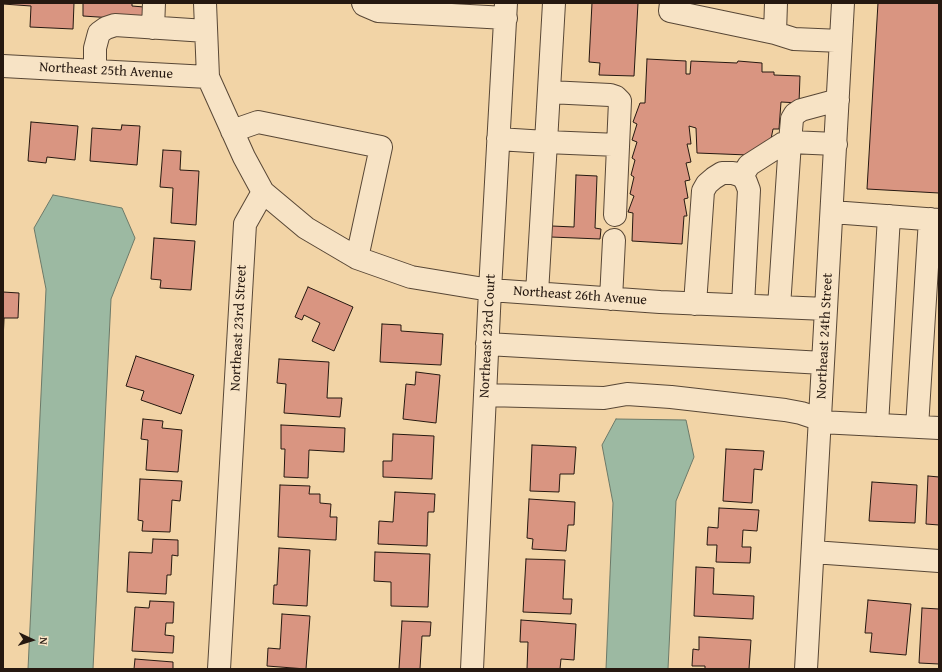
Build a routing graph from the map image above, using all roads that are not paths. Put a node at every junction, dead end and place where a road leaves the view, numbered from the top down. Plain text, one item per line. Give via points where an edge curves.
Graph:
1 (154, 3) edge
2 (205, 3) edge
3 (362, 3) edge
4 (554, 3) edge
5 (671, 3) edge
6 (776, 3) edge
7 (843, 3) edge
8 (383, 7) edge
9 (449, 9) edge
10 (506, 11) edge
11 (153, 28) junction
12 (206, 31) junction
13 (775, 33) junction
14 (841, 41) junction
15 (3, 66) edge
16 (95, 71) junction
17 (208, 77) junction
18 (549, 92) junction
19 (838, 100) junction
20 (232, 131) junction
21 (498, 140) junction
22 (546, 142) junction
23 (790, 142) junction
24 (836, 144) junction
25 (618, 145) junction
26 (742, 176) junction
27 (263, 192) junction
28 (832, 212) junction
29 (615, 215) dead end
30 (889, 216) junction
31 (935, 220) edge
32 (614, 240) dead end
33 (357, 258) junction
34 (490, 290) junction
35 (537, 293) junction
36 (611, 298) junction
37 (695, 304) junction
38 (743, 306) junction
39 (780, 307) junction
40 (826, 309) junction
41 (487, 344) junction
42 (823, 363) junction
43 (485, 395) junction
44 (820, 422) junction
45 (877, 425) junction
46 (917, 427) junction
47 (939, 428) edge
48 (813, 552) junction
49 (939, 561) edge
50 (219, 669) edge
51 (472, 669) edge
52 (806, 669) edge

1 - 11 street
2 - 12 street
3 - 8 street
4 - 18 street
5 - 13 street via 670,11
6 - 13 street
7 - 14 street, Northeast 24th Street
8 - 9 street
9 - 10 street
10 - 21 street, Northeast 23rd Court
11 - 12 street
11 - 16 street via 115,25 99,33 95,48
12 - 17 street
13 - 14 street via 794,39
14 - 19 street, Northeast 24th Street
15 - 16 street, Northeast 25th Avenue
16 - 17 street, Northeast 25th Avenue
17 - 20 street
18 - 22 street
18 - 25 street via 616,97 620,101
19 - 23 street via 795,114 792,119
19 - 24 street, Northeast 24th Street
20 - 27 street
20 - 33 street via 258,122 381,147
21 - 22 street
21 - 34 street, Northeast 23rd Court
22 - 25 street
22 - 35 street
23 - 24 street
23 - 26 street via 774,148 749,165
23 - 39 street
24 - 28 street, Northeast 24th Street
25 - 29 street
26 - 37 street via 722,173 707,184 703,191
26 - 38 street via 750,190
27 - 33 street, Northeast 26th Avenue via 306,228
27 - 50 street, Northeast 23rd Street via 245,224
28 - 30 street
28 - 40 street, Northeast 24th Street
30 - 31 street
30 - 45 street
31 - 46 street
32 - 36 street
33 - 34 street, Northeast 26th Avenue via 410,277
34 - 35 street, Northeast 26th Avenue
34 - 41 street, Northeast 23rd Court
35 - 36 street, Northeast 26th Avenue
36 - 37 street, Northeast 26th Avenue
37 - 38 street, Northeast 26th Avenue
38 - 39 street, Northeast 26th Avenue
39 - 40 street, Northeast 26th Avenue
40 - 42 street, Northeast 24th Street
41 - 42 street
41 - 43 street, Northeast 23rd Court
42 - 44 street, Northeast 24th Street
43 - 44 street via 604,398 627,394 671,397 790,411 813,417
43 - 51 street, Northeast 23rd Court
44 - 45 street
44 - 48 street, Northeast 24th Street
45 - 46 street
46 - 47 street
48 - 49 street
48 - 52 street, Northeast 24th Street

